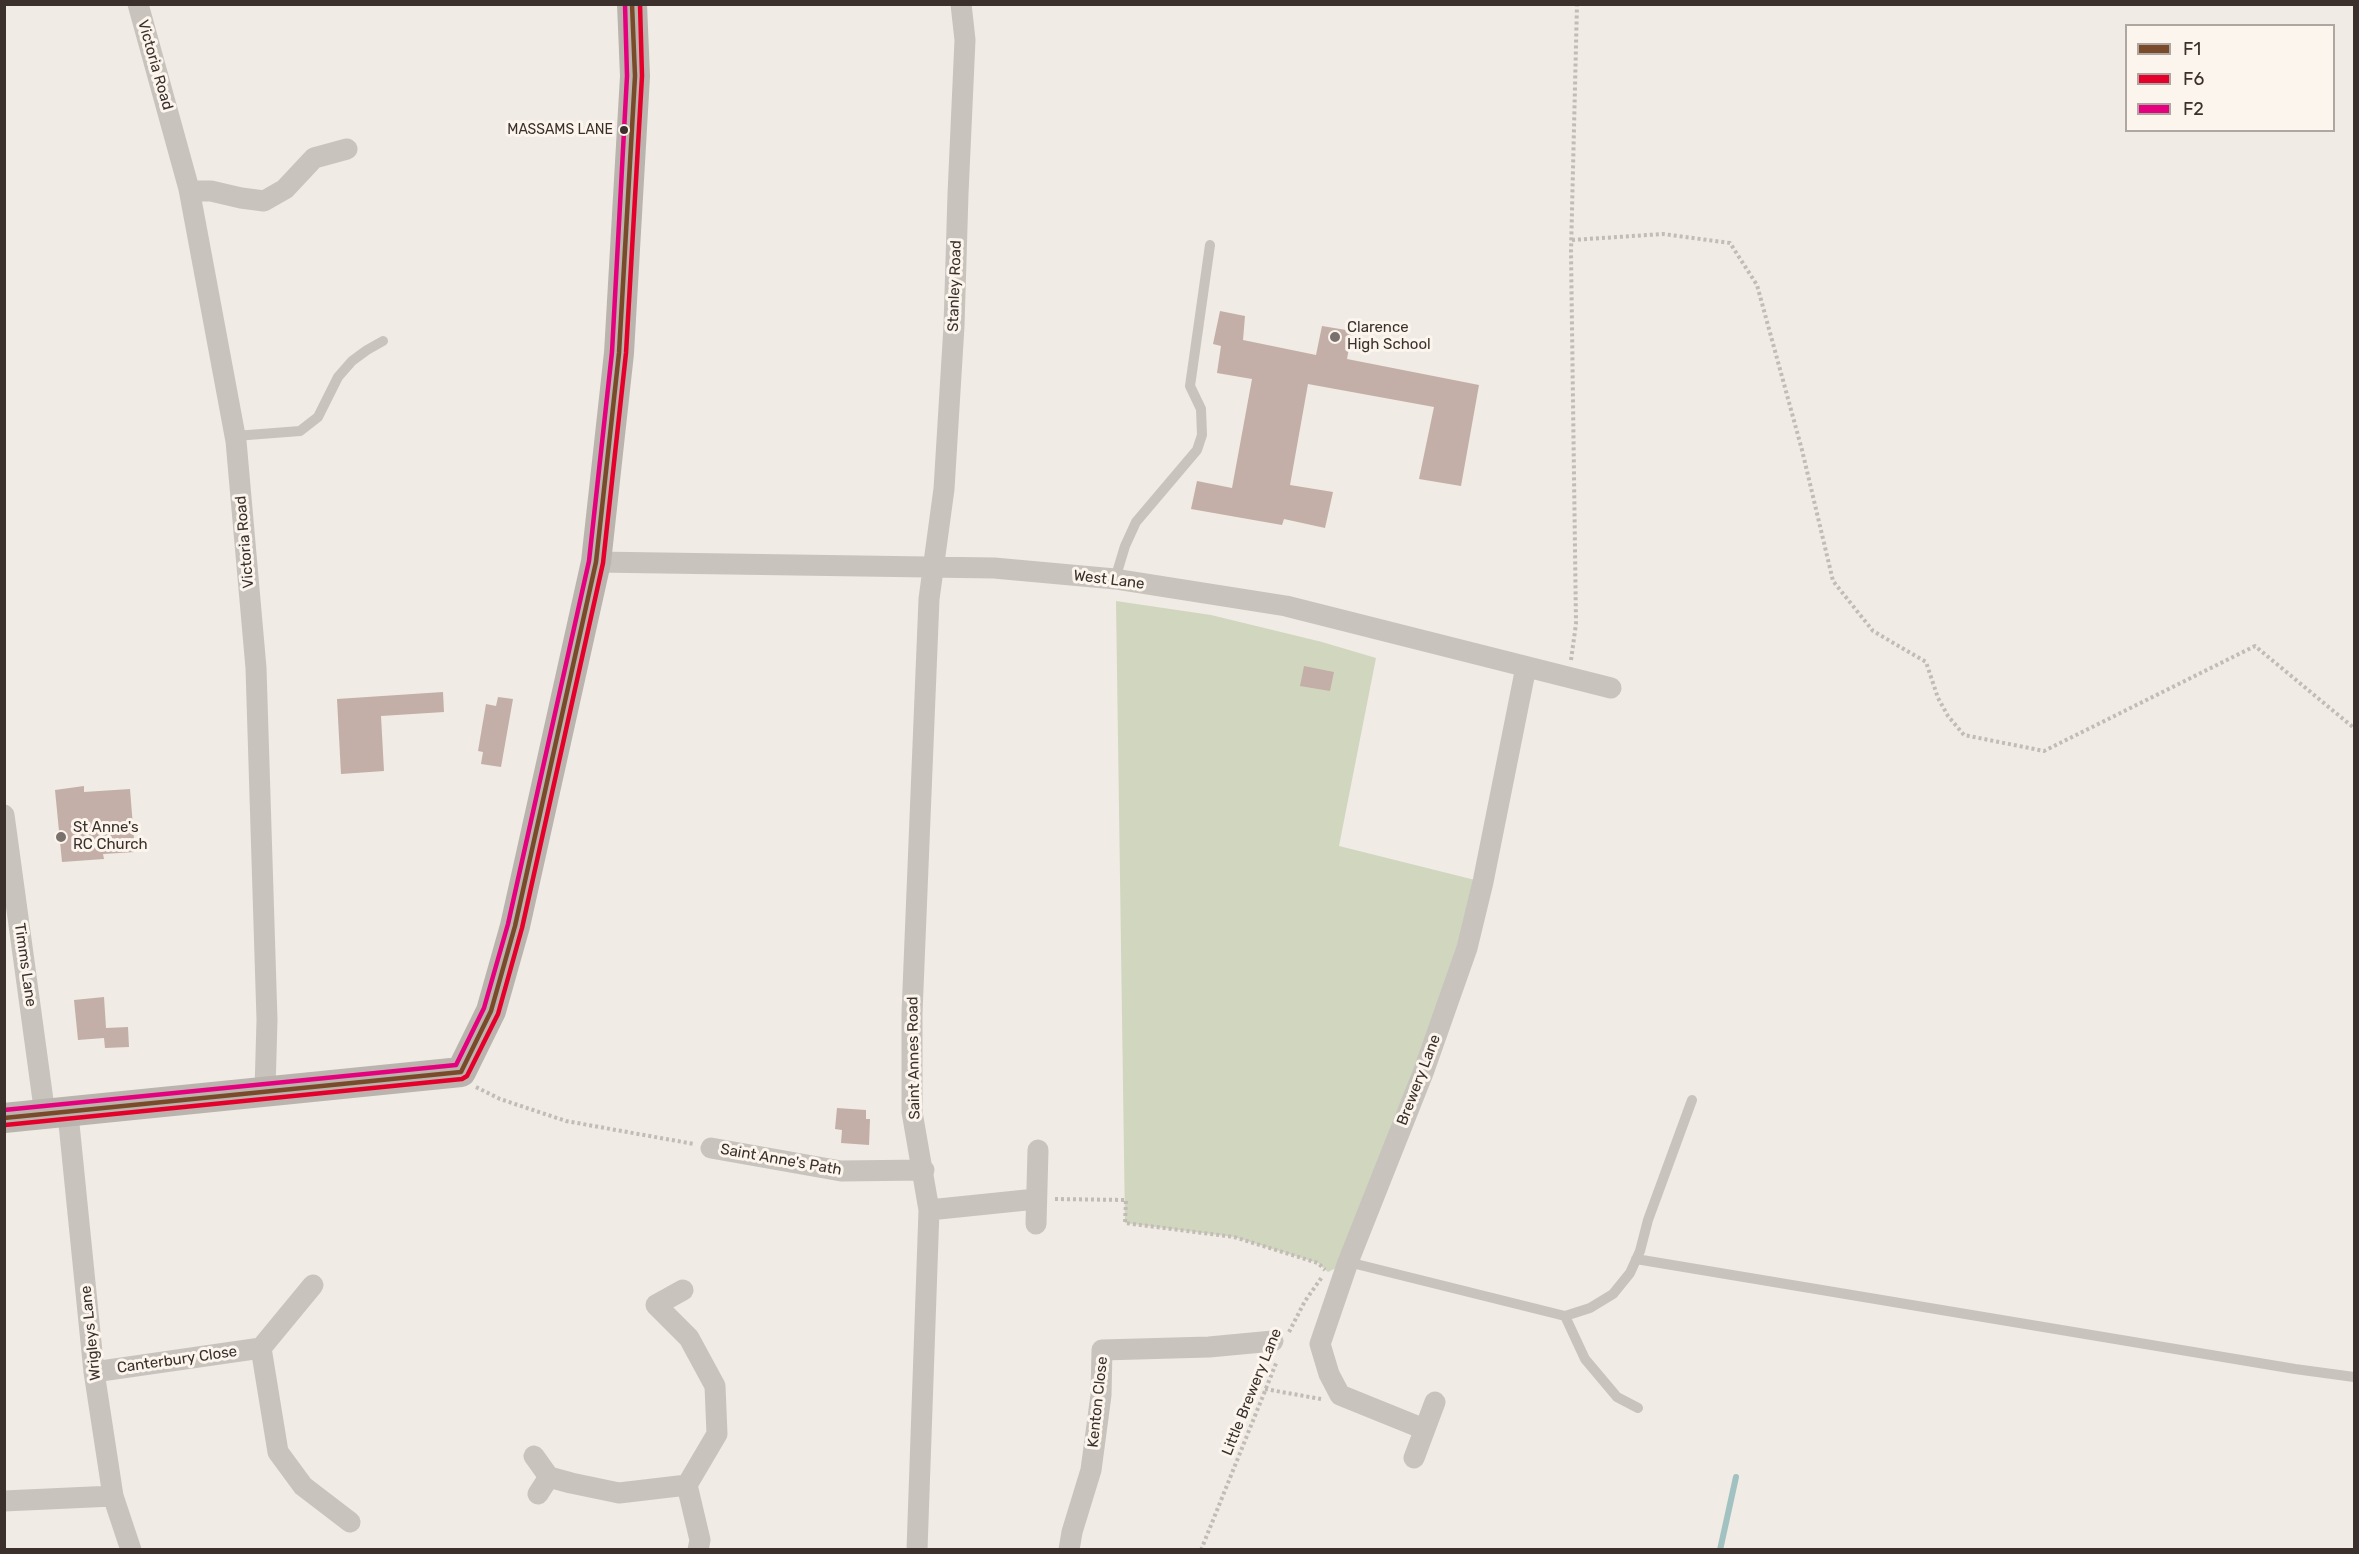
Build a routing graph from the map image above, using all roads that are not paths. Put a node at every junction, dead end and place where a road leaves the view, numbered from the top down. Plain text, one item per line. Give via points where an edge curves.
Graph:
1 (138, 4) edge
2 (632, 4) edge
3 (961, 4) edge
4 (347, 149) dead end
5 (190, 191) junction
6 (1210, 244) dead end
7 (383, 341) dead end
8 (235, 436) junction
9 (596, 562) junction
10 (934, 566) junction
11 (1115, 579) junction
12 (1526, 668) junction
13 (1611, 688) dead end
14 (4, 815) edge
15 (266, 1090) junction
16 (1692, 1100) dead end
17 (57, 1114) junction
18 (4, 1118) edge
19 (711, 1148) road end
20 (1038, 1150) dead end
21 (924, 1170) junction
22 (1036, 1199) junction
23 (929, 1210) junction
24 (1036, 1224) dead end
25 (1636, 1259) junction
26 (1348, 1262) junction
27 (313, 1285) dead end
28 (683, 1290) dead end
29 (1565, 1316) junction
30 (1280, 1343) road end
31 (261, 1348) junction
32 (94, 1372) junction
33 (2355, 1377) edge
34 (1434, 1402) dead end
35 (1638, 1408) dead end
36 (1424, 1429) junction
37 (534, 1456) dead end
38 (1414, 1458) dead end
39 (687, 1485) junction
40 (113, 1496) junction
41 (4, 1501) edge
42 (350, 1522) dead end
43 (131, 1550) edge
44 (698, 1550) edge
45 (916, 1550) edge
46 (1070, 1550) edge

1 - 5 street, Victoria Road
2 - 9 street via 635,76 619,353
3 - 10 street, Stanley Road via 965,40 954,326 944,489
4 - 5 street via 314,158 285,189 264,201
5 - 8 street, Victoria Road
6 - 11 lane via 1190,386 1202,409 1202,435 1197,450 1136,522
7 - 8 lane via 352,361 338,377 318,417 300,431
8 - 15 street, Victoria Road via 256,668
9 - 10 street, West Lane
9 - 15 street via 516,926 491,1011 461,1072
10 - 11 street, West Lane
10 - 21 street, Saint Annes Road via 928,611 912,1013 912,1112
11 - 12 street, West Lane via 1286,606
12 - 13 street, West Lane
12 - 26 street, Brewery Lane via 1467,948 1423,1073
14 - 17 street, Timms Lane
15 - 17 street
16 - 25 lane
17 - 18 street
17 - 32 street, Wrigleys Lane
19 - 21 street, Saint Anne's Path via 841,1171
20 - 22 street
21 - 23 street, Saint Annes Road
22 - 23 street
22 - 24 street
23 - 45 street, Saint Annes Road
25 - 29 lane via 1613,1294 1590,1308
25 - 33 lane
26 - 29 lane
26 - 36 street, Brewery Lane via 1320,1344 1329,1374 1340,1395
27 - 31 street
28 - 39 street via 656,1305 689,1338 715,1386 717,1434
29 - 35 lane via 1590,1366 1617,1397
30 - 46 street, Kenton Close via 1102,1350 1101,1395 1091,1470
31 - 32 street, Canterbury Close
31 - 42 street via 278,1452 303,1486
32 - 40 street, Wrigleys Lane
34 - 36 street
36 - 38 street
37 - 39 street via 544,1485 571,1483 620,1493
39 - 44 street
40 - 41 street
40 - 43 street, Wrigleys Lane

